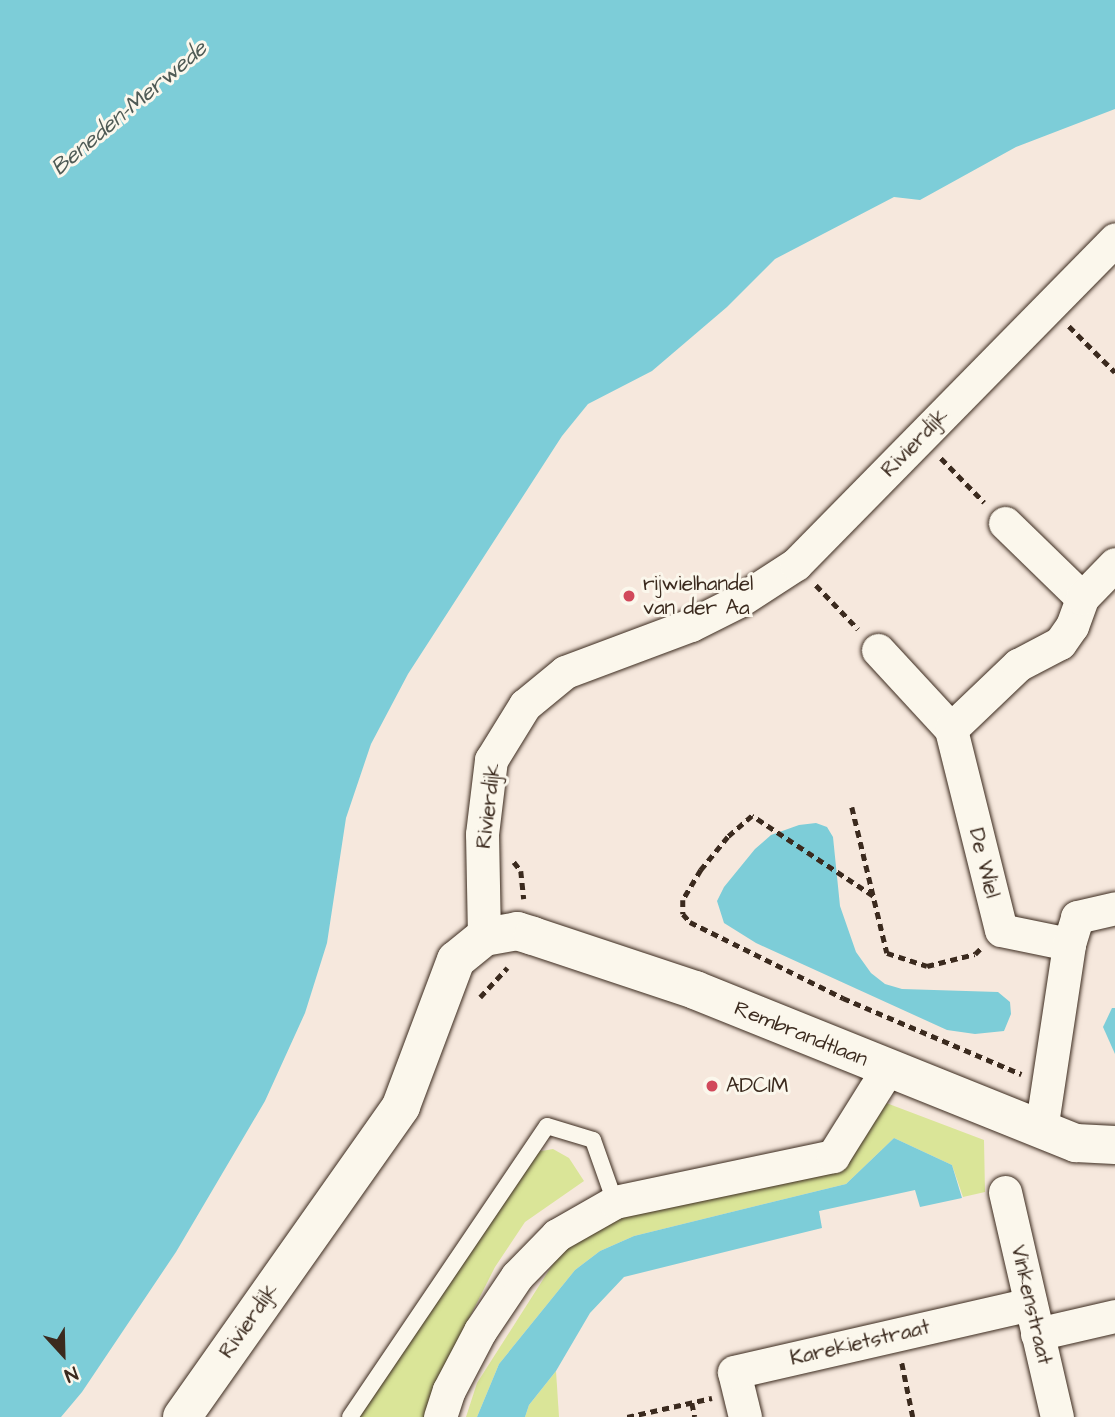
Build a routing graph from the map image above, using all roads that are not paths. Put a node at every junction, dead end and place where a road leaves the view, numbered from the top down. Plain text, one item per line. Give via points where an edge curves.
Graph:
1 (1115, 239) edge
2 (1005, 523) road end
3 (1115, 564) edge
4 (1082, 598) junction
5 (878, 650) road end
6 (951, 729) junction
7 (1115, 908) edge
8 (484, 937) junction
9 (1069, 944) junction
10 (887, 1070) junction
11 (1041, 1130) junction
12 (1115, 1145) edge
13 (1005, 1192) dead end
14 (615, 1202) junction
15 (1115, 1316) edge
16 (1034, 1319) junction
17 (742, 1405) edge
18 (182, 1417) edge
19 (350, 1417) edge
20 (440, 1417) edge
21 (1057, 1417) edge

1 - 8 street, Rivierdijk via 796,564 691,625 565,672 525,705 491,760 482,834
2 - 4 street
3 - 4 street
4 - 6 street via 1060,643 1018,665
5 - 6 street, De Wiel
6 - 9 street, De Wiel via 1001,930
7 - 9 street via 1077,916
8 - 10 street, Rembrandtlaan via 517,931 533,936 695,990
8 - 18 street, Rivierdijk via 456,960 401,1106
9 - 11 street
10 - 11 street, Rembrandtlaan
10 - 14 street via 833,1156
11 - 12 street, Rembrandtlaan via 1076,1143
13 - 16 street, Vinkenstraat
14 - 19 lane via 593,1140 548,1126
14 - 20 street via 557,1235 517,1276 480,1331
15 - 16 street
16 - 17 street, Karekietstraat via 896,1335 734,1372
16 - 21 street, Vinkenstraat

